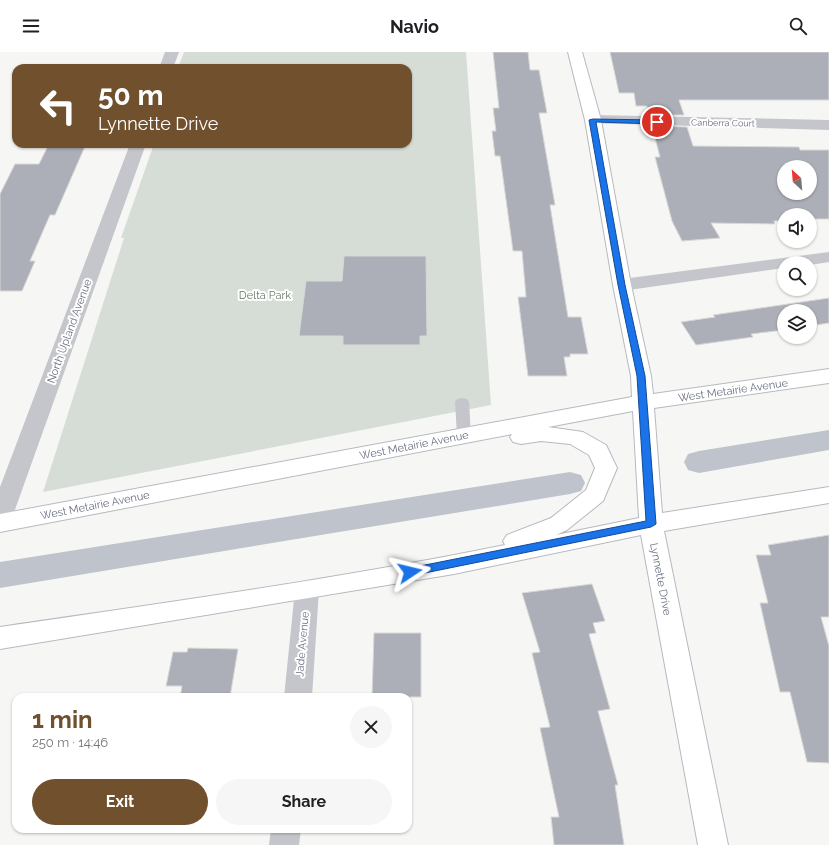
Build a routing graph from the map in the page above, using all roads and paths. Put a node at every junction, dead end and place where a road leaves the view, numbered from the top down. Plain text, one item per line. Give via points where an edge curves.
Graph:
1 (172, 52) edge
2 (575, 52) edge
3 (168, 64) edge
4 (593, 120) junction
5 (829, 125) edge
6 (137, 148) edge
7 (829, 257) edge
8 (817, 259) edge
9 (777, 264) edge
10 (622, 285) junction
11 (829, 376) edge
12 (462, 402) dead end
13 (644, 402) junction
14 (464, 435) junction
15 (829, 495) edge
16 (0, 518) edge
17 (0, 523) edge
18 (651, 524) junction
19 (454, 565) junction
20 (307, 590) junction
21 (0, 638) edge
22 (298, 693) edge
23 (286, 833) edge
24 (284, 845) edge
25 (713, 845) edge

1 - 3 street
2 - 4 main road, Lynnette Drive
4 - 5 street, Canberra Court
4 - 10 main road, Lynnette Drive
6 - 16 street, North Upland Avenue
7 - 8 street
9 - 10 street
10 - 13 main road, Lynnette Drive
11 - 13 main road, West Metairie Avenue
12 - 14 lane
13 - 14 main road, West Metairie Avenue
13 - 18 main road, Lynnette Drive
14 - 17 main road, West Metairie Avenue
14 - 19 main road via 514,438 541,434 575,437 598,450 606,468 595,495 558,524
15 - 18 main road
18 - 19 main road
18 - 25 main road, Lynnette Drive
19 - 20 main road
20 - 21 main road
20 - 22 street, Jade Avenue
23 - 24 street

